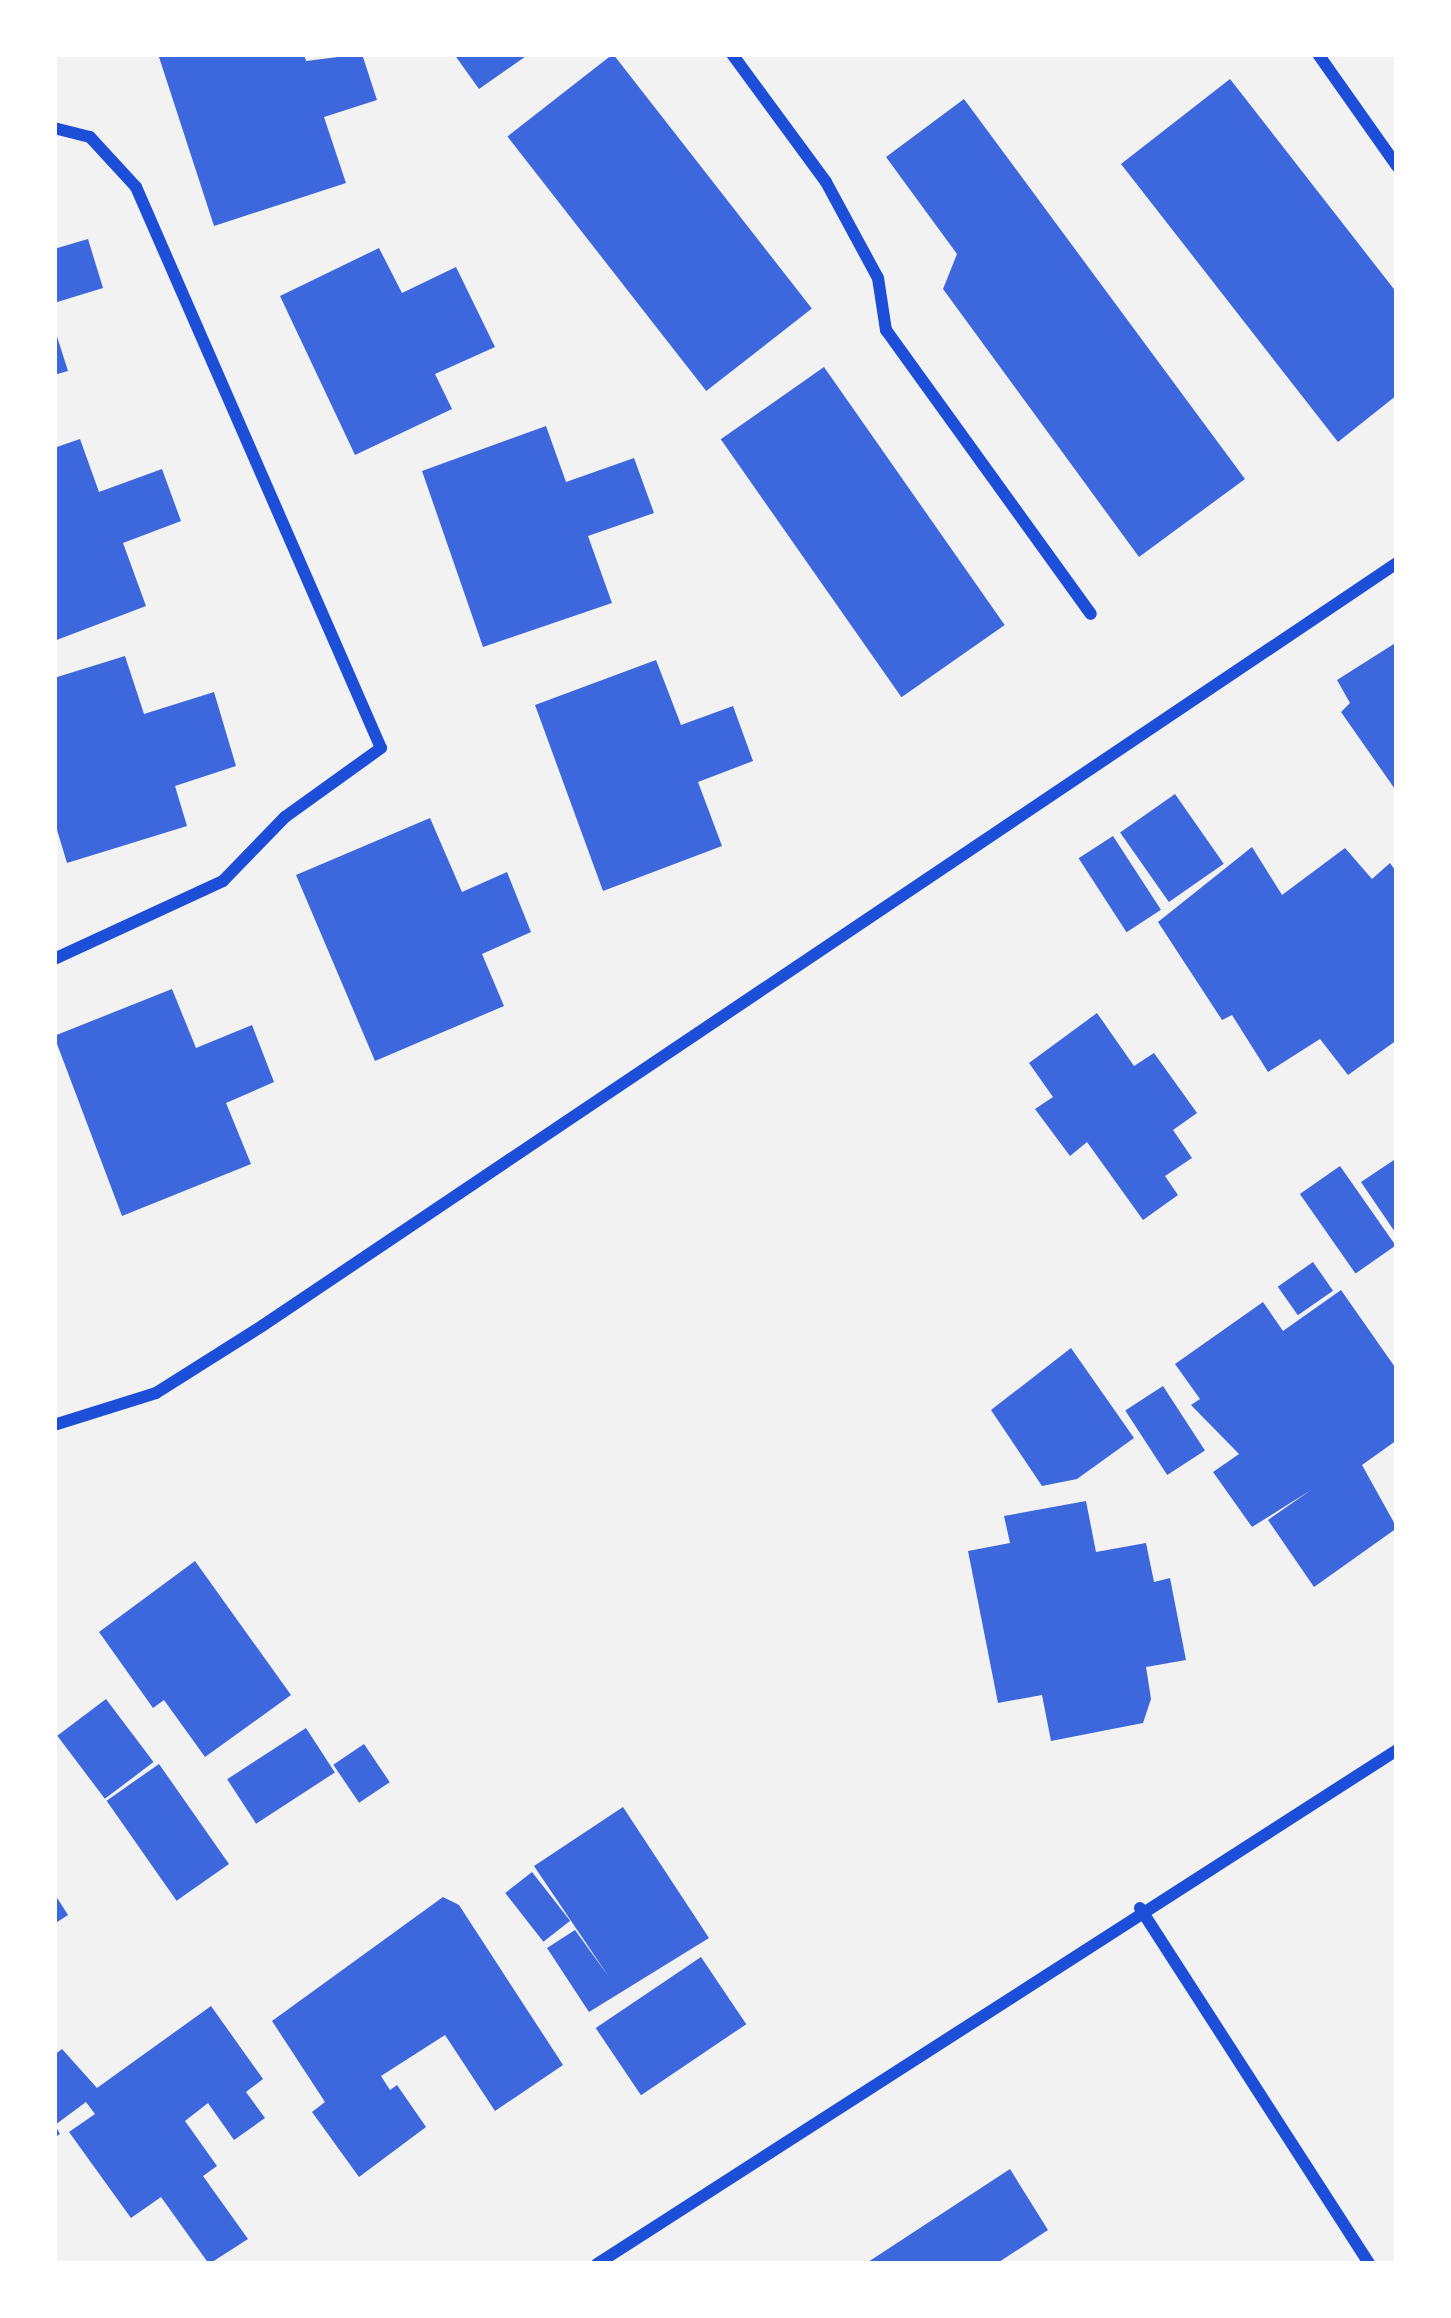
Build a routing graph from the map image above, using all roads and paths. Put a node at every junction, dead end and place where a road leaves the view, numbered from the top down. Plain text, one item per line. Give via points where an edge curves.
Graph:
1 (732, 54) edge
2 (1318, 54) edge
3 (54, 128) edge
4 (1397, 166) edge
5 (1397, 562) edge
6 (1091, 614) dead end
7 (54, 959) edge
8 (54, 1424) edge
9 (1397, 1750) edge
10 (1141, 1909) junction
11 (597, 2264) edge
12 (1369, 2264) edge

1 - 6 street via 826,182 878,278 886,330
2 - 4 street
3 - 7 street via 90,137 136,187 381,748 285,817 223,881
5 - 8 street via 262,1326 156,1393
9 - 10 street
10 - 11 street
10 - 12 street

